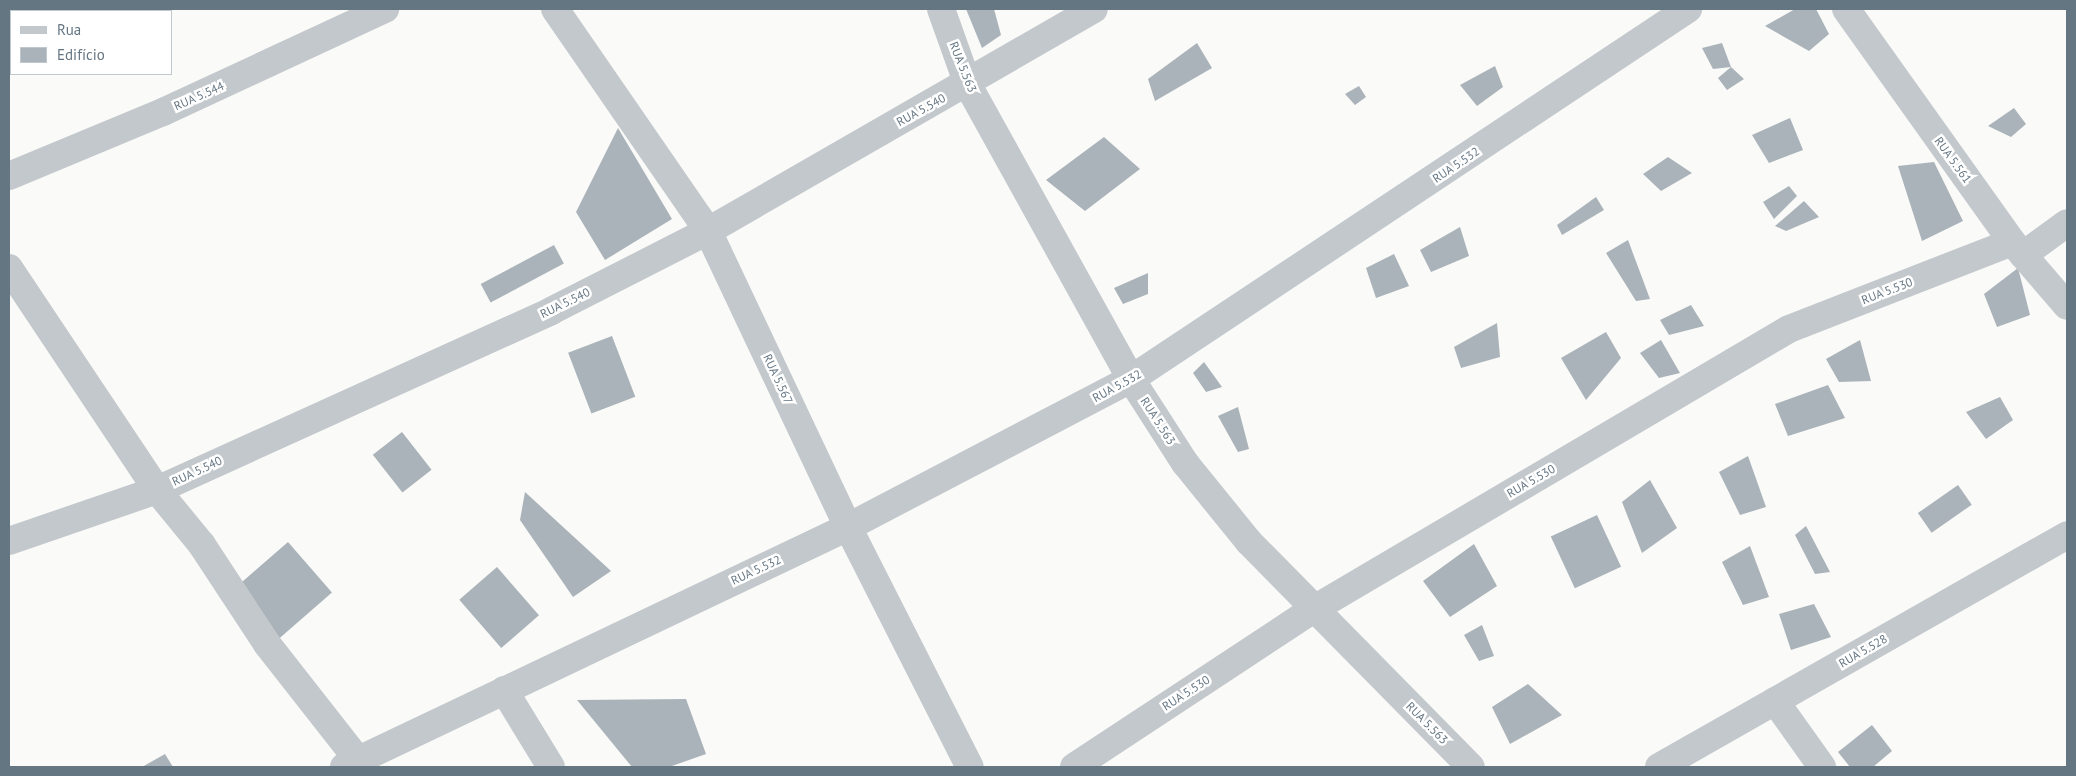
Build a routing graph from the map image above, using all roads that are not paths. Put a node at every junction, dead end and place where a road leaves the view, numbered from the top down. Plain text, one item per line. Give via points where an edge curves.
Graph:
1 (385, 9) edge
2 (556, 9) edge
3 (941, 9) edge
4 (1094, 9) edge
5 (1688, 9) edge
6 (1846, 9) edge
7 (968, 85) junction
8 (9, 176) edge
9 (2067, 223) edge
10 (708, 231) junction
11 (2018, 249) junction
12 (9, 268) edge
13 (2067, 306) edge
14 (1131, 379) junction
15 (157, 490) junction
16 (848, 527) junction
17 (2067, 535) edge
18 (9, 541) edge
19 (1314, 609) junction
20 (504, 690) junction
21 (1775, 701) junction
22 (351, 764) edge
23 (551, 767) edge
24 (970, 767) edge
25 (1074, 767) edge
26 (1471, 767) edge
27 (1659, 767) edge
28 (1822, 767) edge

1 - 8 street, RUA 5.544 via 163,112
2 - 10 street, RUA 5.567
3 - 7 street, RUA 5.563
4 - 7 street, RUA 5.540
5 - 14 street, RUA 5.532
6 - 11 street, RUA 5.561
7 - 10 street, RUA 5.540
7 - 14 street, RUA 5.563
9 - 11 street, RUA 5.530
10 - 15 street, RUA 5.540 via 551,311
10 - 16 street, RUA 5.567
11 - 13 street, RUA 5.561
11 - 19 street, RUA 5.530 via 1789,329
12 - 15 street
14 - 16 street, RUA 5.532
14 - 19 street, RUA 5.563 via 1197,477 1249,542
15 - 18 street, RUA 5.540
15 - 22 street via 202,545
16 - 20 street, RUA 5.532
16 - 24 street, RUA 5.567
17 - 21 street, RUA 5.528
19 - 25 street, RUA 5.530
19 - 26 street, RUA 5.563
20 - 22 street, RUA 5.532
20 - 23 street
21 - 27 street, RUA 5.528
21 - 28 street

